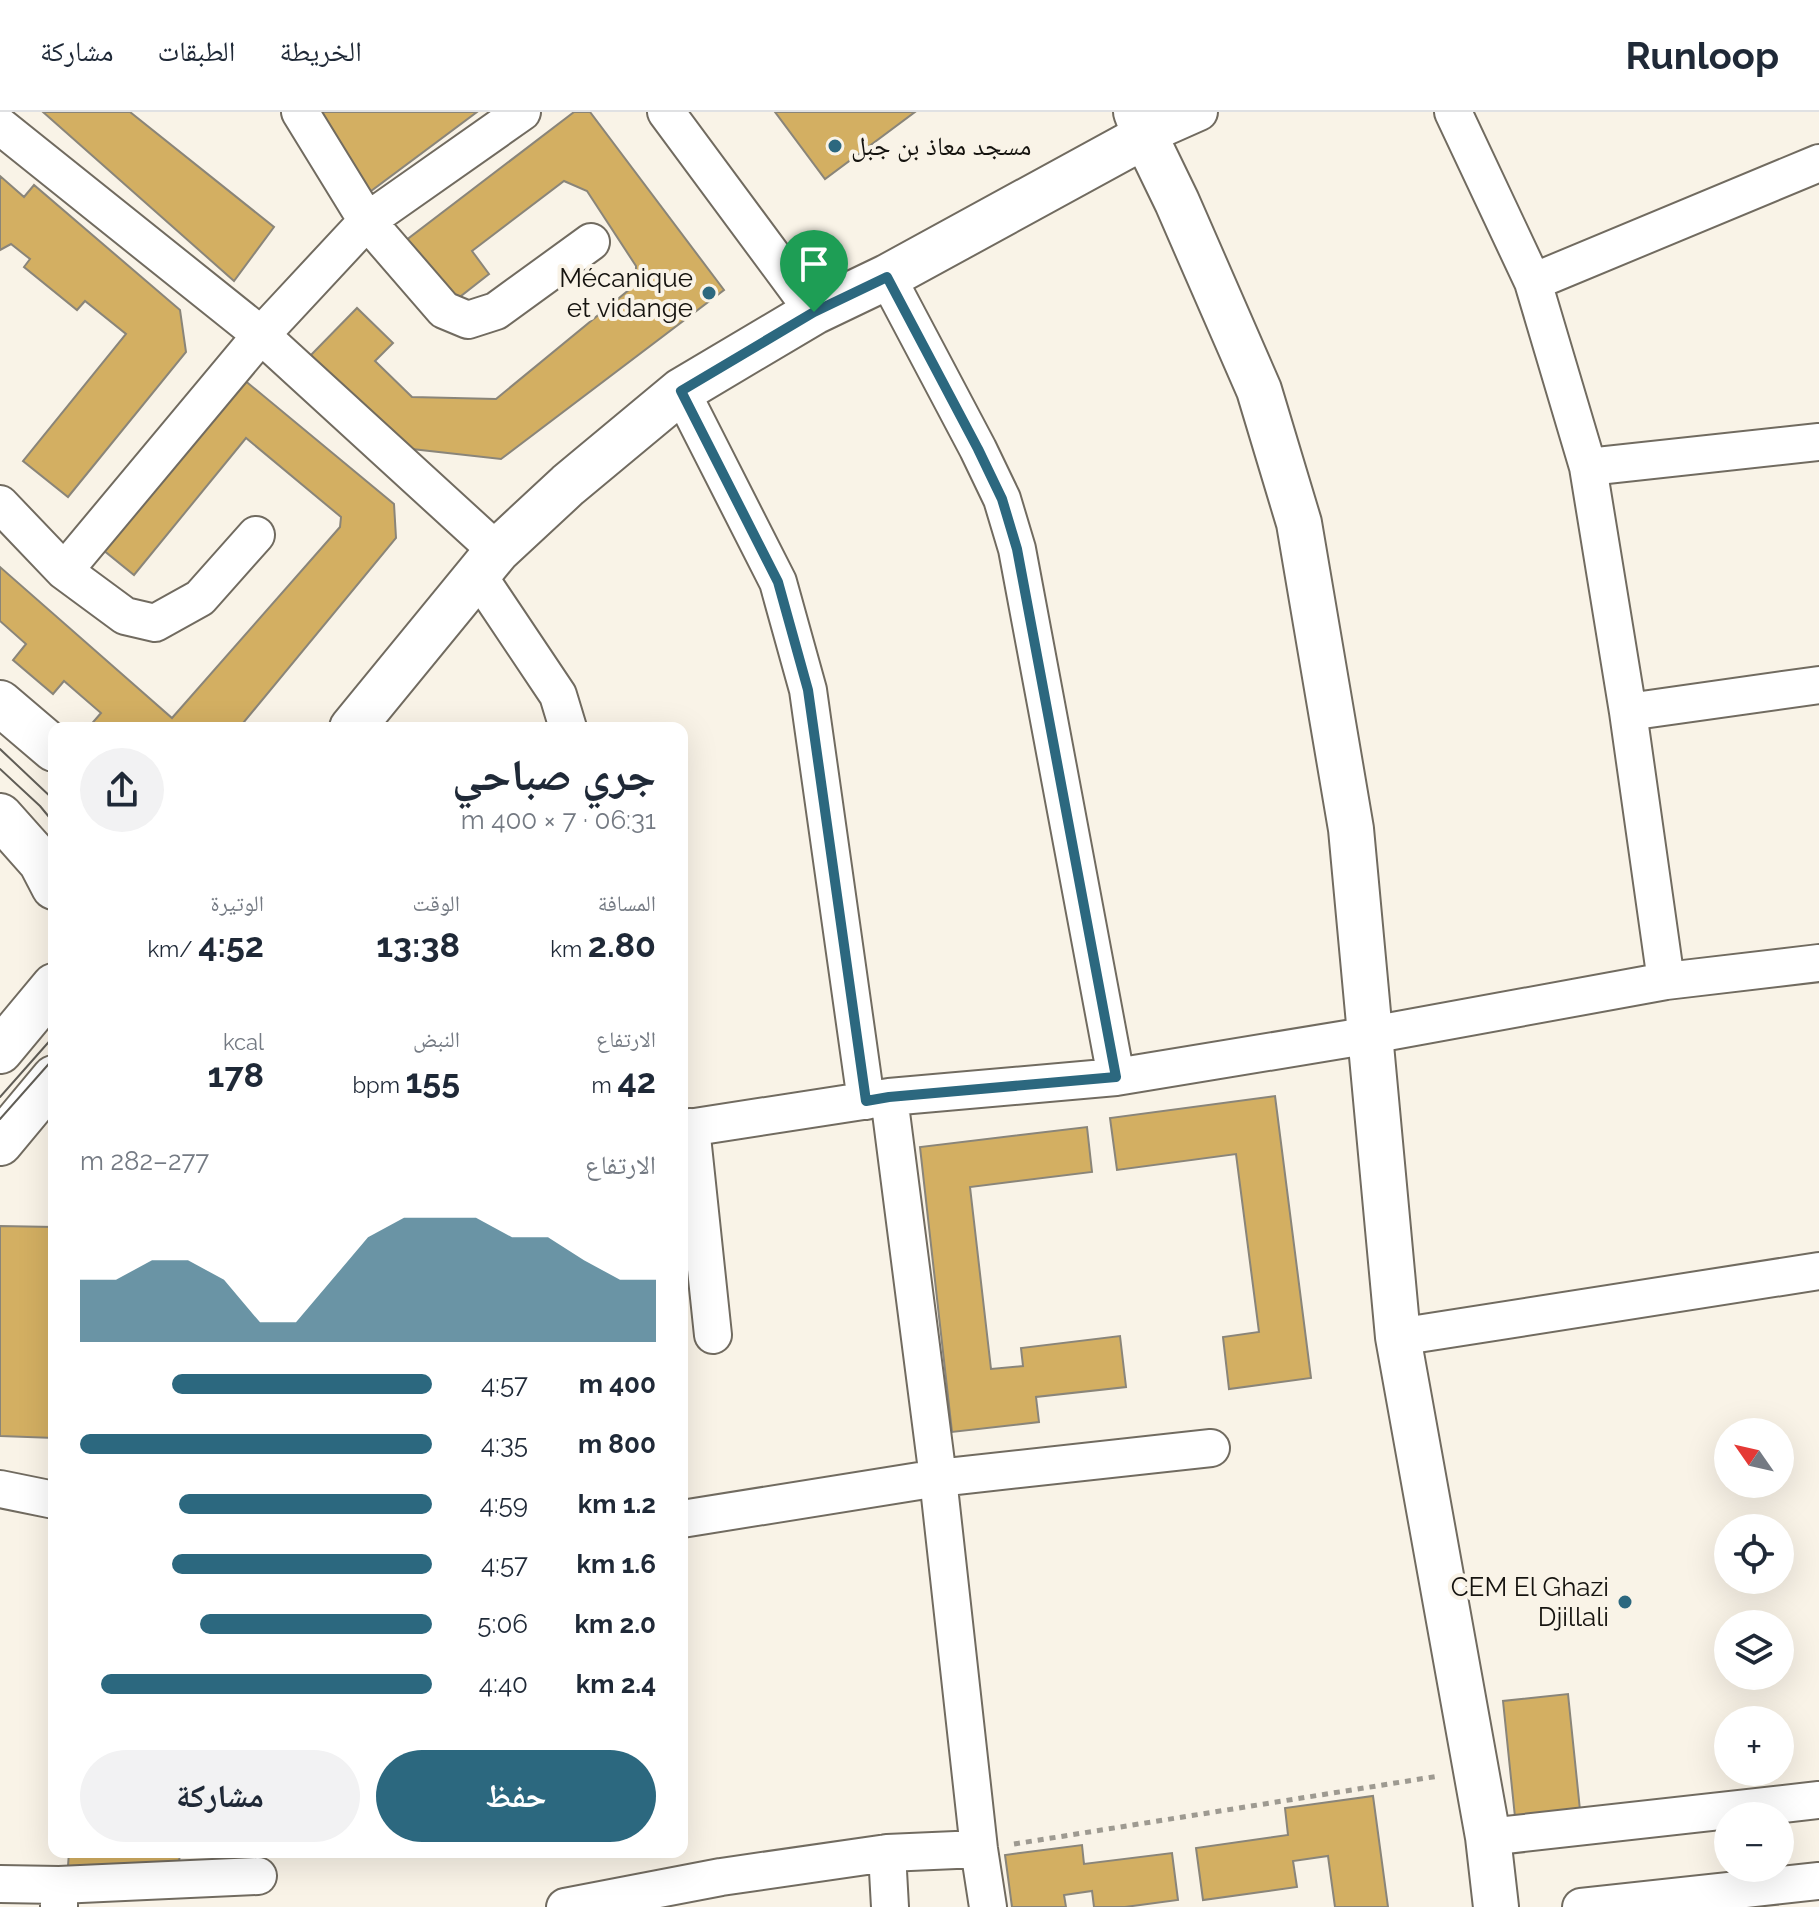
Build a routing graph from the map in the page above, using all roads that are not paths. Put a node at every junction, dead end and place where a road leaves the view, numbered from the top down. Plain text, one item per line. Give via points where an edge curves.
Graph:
1 (300, 112) edge
2 (522, 112) edge
3 (666, 112) edge
4 (1199, 112) edge
5 (1453, 112) edge
6 (1140, 124) edge
7 (0, 126) edge
8 (1819, 163) edge
9 (367, 221) junction
10 (591, 242) dead end
11 (887, 277) junction
12 (1533, 282) junction
13 (814, 312) junction
14 (261, 335) junction
15 (681, 391) junction
16 (1819, 442) edge
17 (1588, 467) junction
18 (0, 504) edge
19 (256, 535) dead end
20 (487, 562) junction
21 (64, 571) junction
22 (1819, 685) edge
23 (0, 703) edge
24 (1628, 712) junction
25 (357, 722) edge
26 (566, 722) edge
27 (48, 744) edge
28 (0, 816) edge
29 (48, 875) edge
30 (1819, 963) edge
31 (1666, 981) junction
32 (48, 993) edge
33 (1371, 1035) junction
34 (0, 1051) edge
35 (1116, 1077) junction
36 (48, 1085) edge
37 (878, 1099) junction
38 (688, 1128) edge
39 (688, 1136) edge
40 (0, 1143) edge
41 (1819, 1271) edge
42 (713, 1335) dead end
43 (1398, 1337) junction
44 (1211, 1448) dead end
45 (938, 1478) junction
46 (0, 1489) edge
47 (48, 1499) edge
48 (688, 1518) edge
49 (1819, 1800) edge
50 (1488, 1837) junction
51 (979, 1849) junction
52 (887, 1853) junction
53 (259, 1878) edge
54 (1819, 1881) edge
55 (0, 1884) edge
56 (722, 1892) edge
57 (59, 1896) edge
58 (565, 1907) edge
59 (890, 1907) edge
60 (988, 1907) edge
61 (1496, 1907) edge
62 (1581, 1907) edge

1 - 9 street
2 - 9 street
3 - 13 street
4 - 6 street
5 - 12 street
6 - 11 main road
6 - 33 main road via 1259,390 1299,523 1351,829
7 - 14 street
8 - 12 street
9 - 10 street via 444,310 468,320 496,311
9 - 14 street
11 - 13 main road
11 - 35 street via 1002,499 1017,549
12 - 17 street
13 - 15 main road
14 - 20 street
14 - 21 street
15 - 20 main road via 568,485
15 - 37 street via 778,582 792,631 808,690
16 - 17 street
17 - 24 street
18 - 21 street
19 - 21 street via 200,598 155,623 125,616
20 - 25 main road
20 - 26 street via 558,695
22 - 24 street
23 - 27 main road
24 - 31 street
28 - 29 main road
30 - 31 street
31 - 33 street
32 - 34 main road
33 - 35 street
33 - 43 main road
35 - 37 street
36 - 40 main road
37 - 38 street
37 - 45 street
39 - 42 street
41 - 43 street
43 - 50 main road
44 - 45 street
45 - 48 street
45 - 51 street
46 - 47 street
49 - 50 street
50 - 61 main road
51 - 52 street
51 - 60 street
52 - 56 street
52 - 59 street
53 - 57 street
54 - 62 street
55 - 57 street
56 - 58 street

